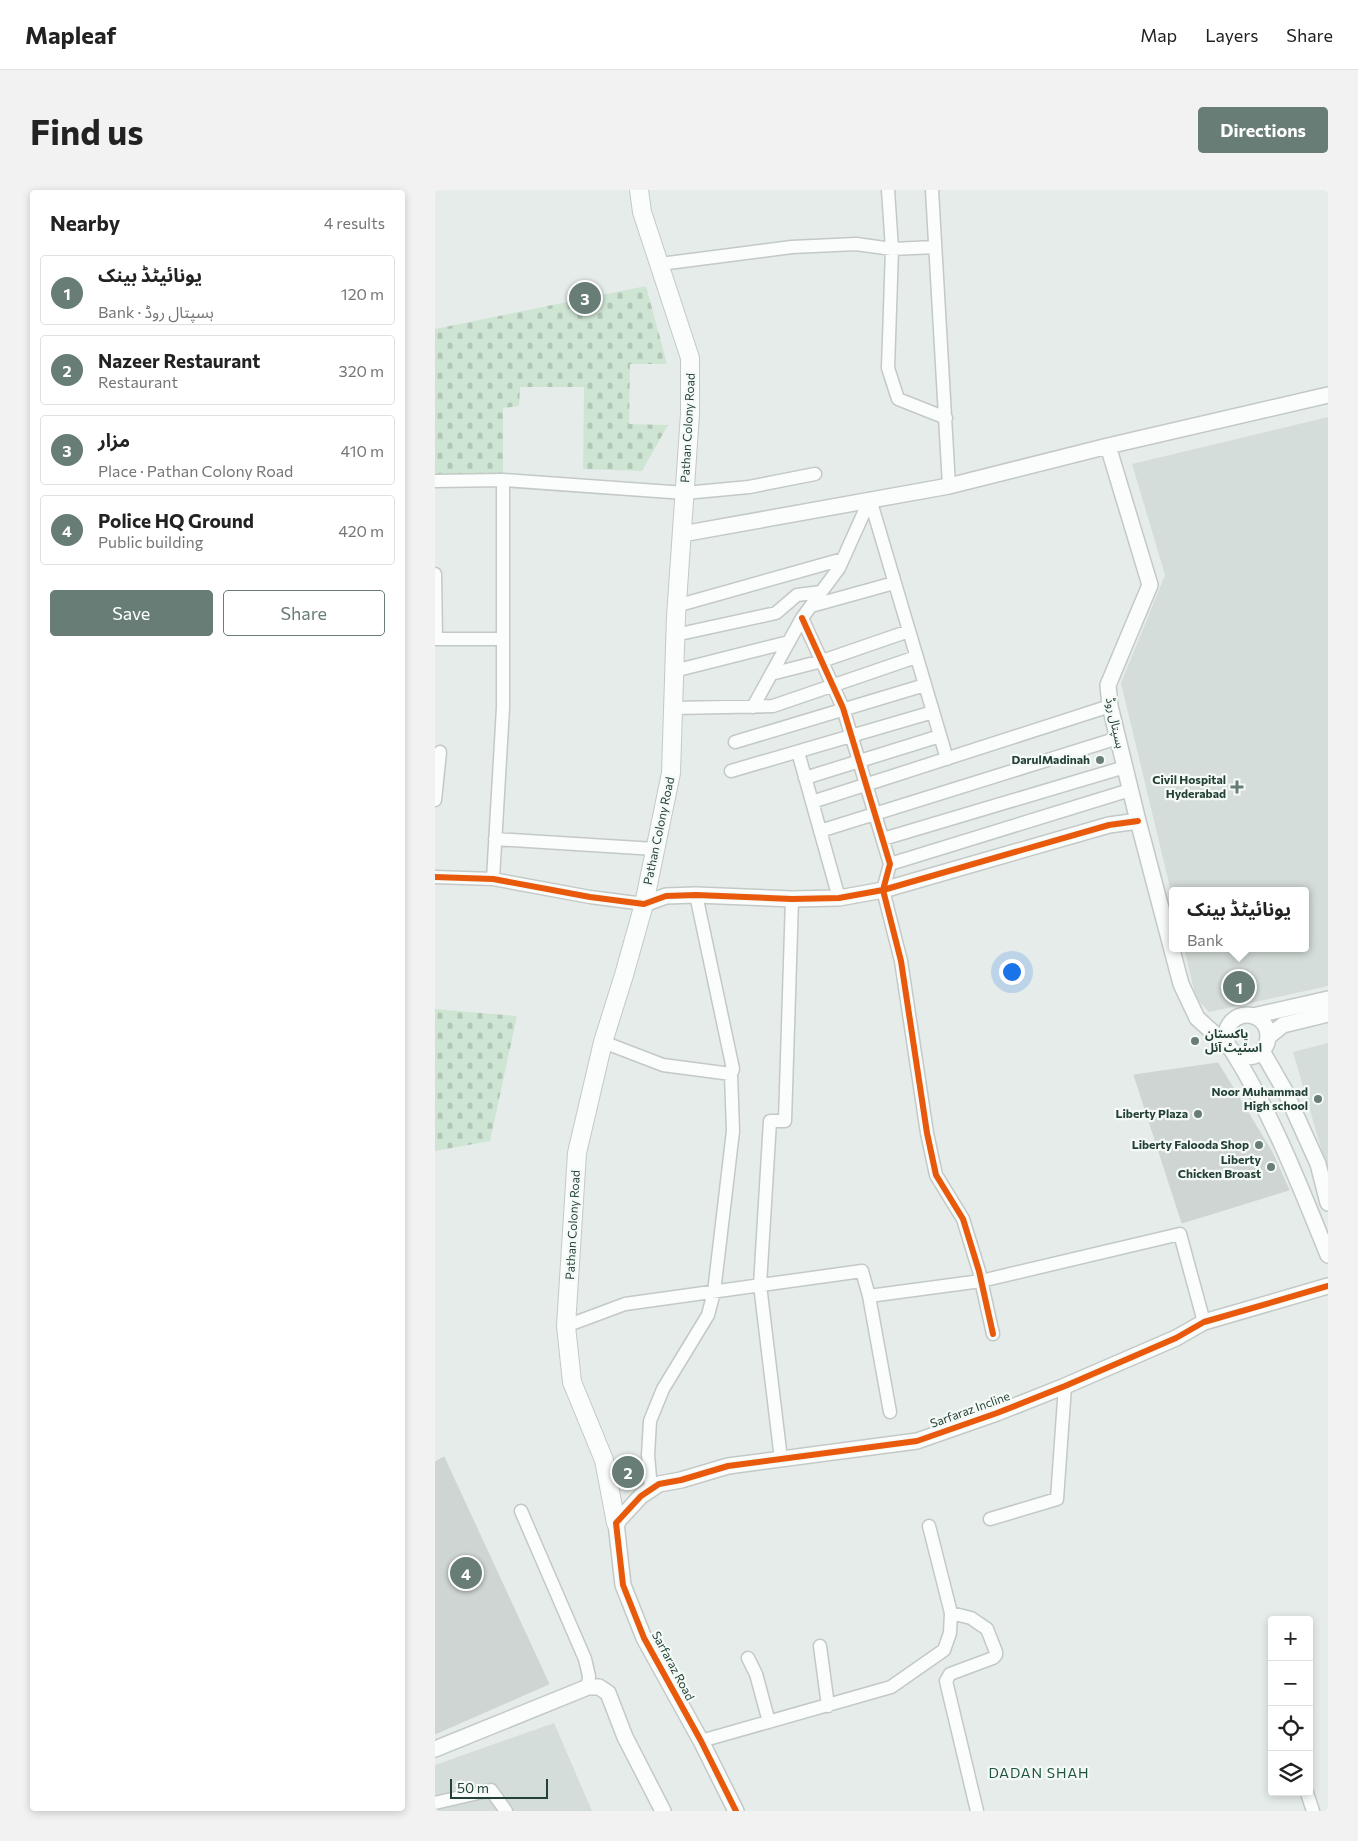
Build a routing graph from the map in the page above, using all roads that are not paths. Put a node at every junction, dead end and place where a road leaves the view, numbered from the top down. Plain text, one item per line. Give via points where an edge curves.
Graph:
1 (639, 190) edge
2 (888, 190) edge
3 (932, 190) edge
4 (935, 247) junction
5 (892, 249) junction
6 (660, 264) junction
7 (1328, 395) edge
8 (946, 418) junction
9 (1108, 446) junction
10 (815, 474) dead end
11 (503, 480) junction
12 (435, 481) edge
13 (949, 486) junction
14 (685, 493) junction
15 (870, 499) junction
16 (682, 534) junction
17 (843, 559) junction
18 (435, 574) edge
19 (894, 583) junction
20 (821, 592) junction
21 (676, 606) junction
22 (811, 606) junction
23 (802, 618) junction
24 (909, 631) junction
25 (675, 635) junction
26 (435, 639) edge
27 (503, 639) junction
28 (789, 642) junction
29 (916, 657) junction
30 (822, 661) junction
31 (674, 671) junction
32 (771, 674) junction
33 (925, 685) junction
34 (833, 686) junction
35 (1110, 706) junction
36 (753, 707) junction
37 (673, 708) junction
38 (843, 710) junction
39 (933, 712) junction
40 (851, 736) junction
41 (940, 736) junction
42 (1117, 738) junction
43 (735, 742) dead end
44 (440, 752) dead end
45 (798, 752) junction
46 (947, 758) junction
47 (859, 761) junction
48 (1125, 767) junction
49 (731, 771) dead end
50 (805, 778) junction
51 (866, 784) junction
52 (1130, 790) junction
53 (435, 800) edge
54 (812, 802) junction
55 (875, 814) junction
56 (1138, 821) junction
57 (820, 831) junction
58 (495, 839) junction
59 (883, 839) junction
60 (655, 849) junction
61 (890, 864) junction
62 (435, 877) edge
63 (493, 879) junction
64 (883, 890) junction
65 (696, 894) junction
66 (839, 898) junction
67 (793, 899) junction
68 (644, 904) junction
69 (1169, 939) edge
70 (1173, 952) edge
71 (1328, 999) edge
72 (1189, 1005) junction
73 (1328, 1014) edge
74 (1253, 1016) junction
75 (1232, 1022) junction
76 (1268, 1037) junction
77 (603, 1042) junction
78 (1231, 1050) junction
79 (1262, 1051) junction
80 (731, 1074) junction
81 (1328, 1203) edge
82 (1328, 1256) edge
83 (981, 1281) junction
84 (760, 1285) junction
85 (1328, 1286) edge
86 (714, 1292) junction
87 (869, 1296) junction
88 (1204, 1322) junction
89 (566, 1326) junction
90 (993, 1334) dead end
91 (1065, 1386) junction
92 (890, 1412) dead end
93 (781, 1459) junction
94 (651, 1489) junction
95 (521, 1511) dead end
96 (990, 1519) dead end
97 (616, 1523) junction
98 (929, 1526) dead end
99 (951, 1613) junction
100 (820, 1646) dead end
101 (748, 1658) dead end
102 (588, 1687) junction
103 (828, 1706) junction
104 (769, 1722) junction
105 (701, 1741) junction
106 (435, 1748) edge
107 (1308, 1796) edge
108 (435, 1803) edge
109 (506, 1811) edge
110 (663, 1811) edge
111 (736, 1811) edge
112 (977, 1811) edge
113 (1313, 1811) edge

1 - 6 main road, Pathan Colony Road via 642,212
2 - 5 street
3 - 4 street
4 - 5 street
4 - 8 street
5 - 6 street via 856,244 793,247
5 - 8 street via 888,368 898,399
6 - 14 main road, Pathan Colony Road via 690,358
7 - 9 street
8 - 13 street
9 - 13 street
9 - 35 street, ہسپتال روڈ via 1150,585 1108,685
10 - 14 street via 749,487
11 - 12 street
11 - 14 street
11 - 27 street
13 - 15 street
14 - 16 main road, Pathan Colony Road
15 - 16 street
15 - 17 street
15 - 19 street
16 - 21 main road, Pathan Colony Road
17 - 20 street
17 - 21 street
18 - 26 street
19 - 22 street
19 - 24 street
20 - 22 street
20 - 25 street via 797,595 776,613
21 - 25 main road, Pathan Colony Road
22 - 23 street
23 - 28 street
23 - 30 street
24 - 29 street
24 - 30 street
25 - 31 main road, Pathan Colony Road
26 - 27 street
27 - 58 street via 503,708
28 - 31 street
28 - 32 street
29 - 33 street
29 - 34 street
30 - 32 street
30 - 34 street
31 - 37 main road, Pathan Colony Road
32 - 36 street
33 - 38 street
33 - 39 street
34 - 36 street via 773,706
34 - 38 street
35 - 42 street, ہسپتال روڈ
35 - 46 street
36 - 37 street
37 - 60 main road, Pathan Colony Road via 671,773
38 - 40 street
38 - 43 street
39 - 40 street
39 - 41 street
40 - 45 street
40 - 47 street
41 - 46 street
41 - 47 street
42 - 48 street, ہسپتال روڈ
42 - 55 street
44 - 53 street
45 - 49 street
45 - 50 street
46 - 51 street
47 - 50 street
47 - 51 street
48 - 52 street, ہسپتال روڈ
48 - 59 street
50 - 54 street
51 - 54 street
51 - 55 street
52 - 56 street, ہسپتال روڈ
52 - 61 street
54 - 57 street
55 - 57 street
55 - 59 street
56 - 64 street via 1109,825
56 - 69 street, ہسپتال روڈ
57 - 66 street
58 - 60 street
58 - 63 street
59 - 61 street
60 - 68 main road, Pathan Colony Road
61 - 64 street
62 - 63 street
63 - 68 street
64 - 66 street
64 - 83 street via 901,961 936,1175 963,1219
65 - 67 street
65 - 68 street via 666,896
65 - 80 street via 733,1069
66 - 67 street
67 - 84 street via 785,1121 770,1121
68 - 77 main road, Pathan Colony Road
70 - 72 street, ہسپتال روڈ
71 - 74 street
72 - 75 street via 1206,1019
72 - 78 street, ہسپتال روڈ via 1197,1018
73 - 76 street via 1283,1025
74 - 75 street via 1242,1016
74 - 76 street via 1264,1024
75 - 78 street via 1226,1037
76 - 79 street
77 - 80 street via 663,1065
77 - 89 main road, Pathan Colony Road via 577,1153
78 - 79 street via 1239,1056 1251,1057
78 - 82 street, ہسپتال روڈ via 1291,1162
79 - 81 street via 1285,1091 1314,1156
80 - 86 street via 733,1131
83 - 87 street
83 - 88 street via 1180,1234
83 - 90 street
84 - 86 street
84 - 87 street via 862,1271
84 - 93 street
85 - 88 street, Sarfaraz Incline
86 - 89 street via 625,1304
86 - 94 street via 708,1315 663,1389 649,1421
87 - 92 street
88 - 91 street, Sarfaraz Incline via 1176,1338
89 - 97 main road, Pathan Colony Road via 572,1382 604,1460
91 - 93 street, Sarfaraz Incline via 917,1441
91 - 96 street via 1057,1499
93 - 94 street, Sarfaraz Incline via 727,1466
94 - 97 street, Sarfaraz Incline
95 - 102 street via 585,1659
97 - 105 street, Sarfaraz Road via 623,1585 645,1638
98 - 99 street
99 - 103 street via 950,1633 944,1650 891,1687
99 - 112 street via 971,1618 987,1629 996,1652 993,1658 950,1674 946,1681
100 - 103 street
101 - 104 street via 757,1674
102 - 106 street
102 - 110 street via 599,1687 608,1693 625,1737
103 - 104 street
104 - 105 street
105 - 111 street, Sarfaraz Road
107 - 113 street
108 - 109 street via 491,1790

